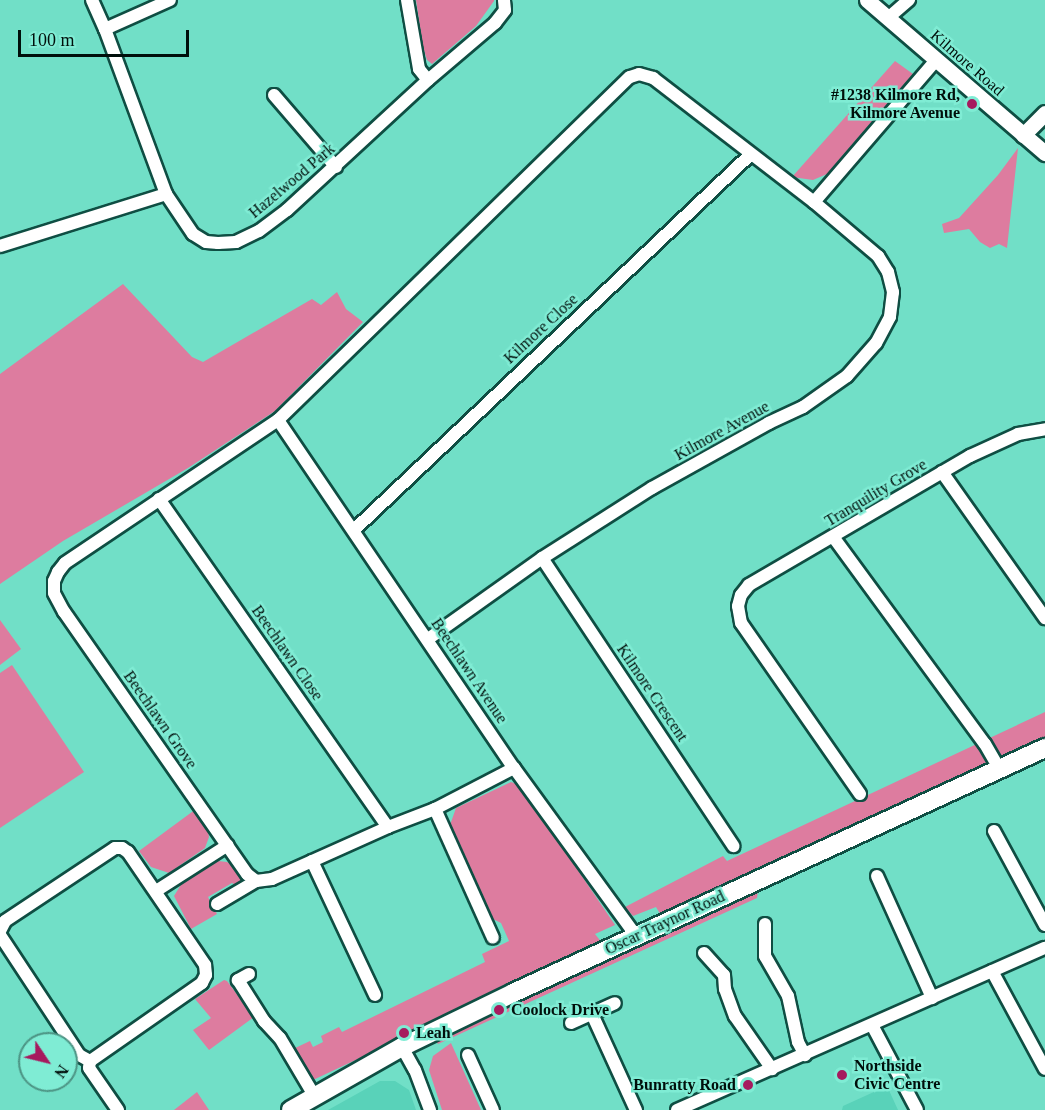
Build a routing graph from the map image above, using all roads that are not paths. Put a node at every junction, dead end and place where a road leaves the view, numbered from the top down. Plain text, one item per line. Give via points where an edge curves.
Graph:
1 (92, 0) edge
2 (170, 0) edge
3 (407, 0) edge
4 (504, 0) edge
5 (867, 0) edge
6 (909, 0) edge
7 (888, 18) junction
8 (105, 29) junction
9 (936, 60) junction
10 (428, 81) junction
11 (273, 95) dead end
12 (1045, 113) edge
13 (1023, 135) junction
14 (1045, 153) edge
15 (752, 154) junction
16 (336, 167) junction
17 (166, 194) junction
18 (814, 202) junction
19 (0, 246) edge
20 (278, 420) junction
21 (1045, 429) edge
22 (942, 472) junction
23 (159, 499) junction
24 (355, 529) junction
25 (834, 538) junction
26 (542, 558) junction
27 (58, 572) joint
28 (1045, 618) edge
29 (428, 639) junction
30 (1045, 748) edge
31 (514, 768) junction
32 (999, 768) junction
33 (860, 794) dead end
34 (435, 809) junction
35 (388, 826) junction
36 (994, 831) dead end
37 (228, 845) junction
38 (733, 846) dead end
39 (312, 861) junction
40 (877, 876) dead end
41 (256, 882) junction
42 (156, 891) junction
43 (217, 904) dead end
44 (765, 924) dead end
45 (1045, 925) edge
46 (0, 933) edge
47 (637, 937) junction
48 (493, 938) dead end
49 (1045, 948) edge
50 (705, 953) dead end
51 (992, 971) junction
52 (249, 974) dead end
53 (375, 995) dead end
54 (932, 998) junction
55 (615, 1003) dead end
56 (592, 1014) junction
57 (571, 1023) dead end
58 (872, 1025) junction
59 (402, 1047) junction
60 (468, 1055) dead end
61 (805, 1055) junction
62 (90, 1061) junction
63 (772, 1069) junction
64 (1045, 1069) edge
65 (315, 1097) junction
66 (703, 1105) edge
67 (118, 1110) edge
68 (291, 1110) edge
69 (430, 1110) edge
70 (493, 1110) edge
71 (636, 1110) edge
72 (677, 1110) edge
73 (917, 1110) edge

1 - 8 street, Hazelwood Park
2 - 8 street
3 - 10 street via 419,69
4 - 10 street, Hazelwood Park via 506,9 495,23
5 - 7 street, Kilmore Road
6 - 7 street
7 - 9 street, Kilmore Road
8 - 17 street, Hazelwood Park
9 - 13 street, Kilmore Road
9 - 18 street
10 - 16 street, Hazelwood Park
11 - 16 street
12 - 13 street
13 - 14 street, Kilmore Road
15 - 18 street, Kilmore Avenue
15 - 20 street, Kilmore Avenue via 653,78 639,74 630,77
15 - 24 street, Kilmore Close
16 - 17 street, Hazelwood Park via 259,231 236,242 206,242 193,234
17 - 19 street
18 - 26 street, Kilmore Avenue via 878,255 888,272 893,292 890,317 876,343 847,376 803,407 652,488
20 - 23 street, Kilmore Avenue
20 - 24 street, Beechlawn Avenue
21 - 22 street, Tranquility Grove via 1018,434
22 - 25 street, Tranquility Grove
22 - 28 street
23 - 27 street, Kilmore Avenue via 65,563
23 - 35 street, Beechlawn Close
24 - 29 street, Beechlawn Avenue
25 - 32 street
25 - 33 street, Tranquility Grove via 749,585 738,606 741,623
26 - 29 street, Kilmore Avenue
26 - 38 street, Kilmore Crescent
27 - 37 street, Beechlawn Grove via 54,581 59,603
29 - 31 street, Beechlawn Avenue
30 - 32 main road, Oscar Traynor Road
31 - 34 street
31 - 47 street, Beechlawn Avenue
32 - 47 main road, Oscar Traynor Road
34 - 35 street
34 - 48 street
35 - 39 street
36 - 45 street
37 - 41 street, Beechlawn Grove
37 - 42 street
39 - 41 street
39 - 53 street
40 - 54 street
41 - 43 street
42 - 46 street via 128,852 115,848 5,921
42 - 62 street via 205,964 206,975 202,983
44 - 61 street via 765,956 789,996 798,1042
46 - 62 street via 79,1055
47 - 59 main road, Oscar Traynor Road
49 - 51 street
50 - 63 street via 724,975 735,1016
51 - 54 street
51 - 64 street
52 - 65 street via 238,980 280,1038
54 - 58 street
55 - 56 street
56 - 57 street
56 - 71 street
58 - 61 street
58 - 73 street
59 - 65 main road, Oscar Traynor Road
59 - 69 street
60 - 70 street
61 - 63 street
62 - 67 street via 89,1068
63 - 66 street
65 - 68 main road, Oscar Traynor Road
66 - 72 street

